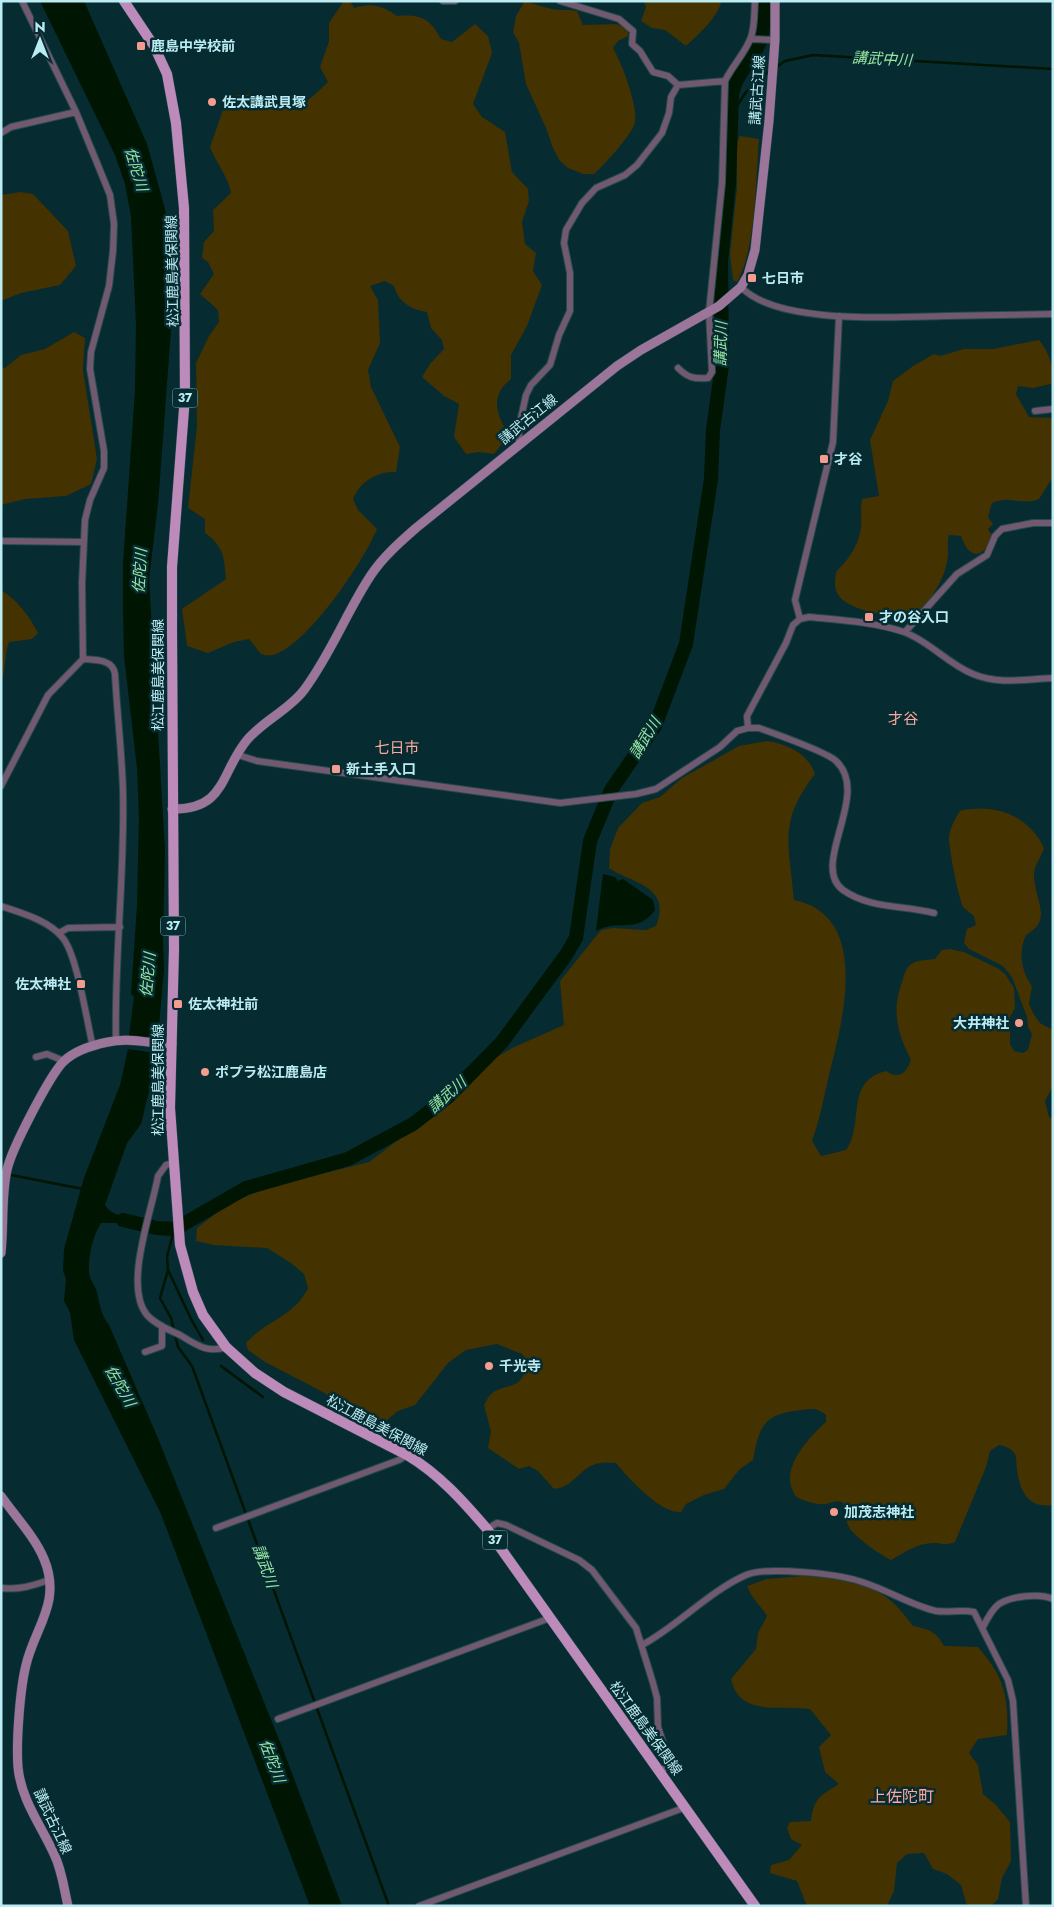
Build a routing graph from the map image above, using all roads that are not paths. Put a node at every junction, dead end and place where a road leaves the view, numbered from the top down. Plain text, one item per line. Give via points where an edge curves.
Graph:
1 (22, 1) edge
2 (124, 1) edge
3 (443, 1) edge
4 (455, 1) edge
5 (560, 1) edge
6 (755, 1) edge
7 (775, 1) edge
8 (752, 39) junction
9 (775, 40) junction
10 (725, 81) junction
11 (678, 85) junction
12 (76, 112) junction
13 (1, 133) edge
14 (741, 287) junction
15 (710, 311) junction
16 (1053, 314) edge
17 (839, 316) junction
18 (678, 368) dead end
19 (1053, 409) edge
20 (1036, 411) dead end
21 (520, 443) junction
22 (1053, 523) edge
23 (1, 541) edge
24 (83, 542) junction
25 (800, 619) junction
26 (905, 632) junction
27 (83, 659) junction
28 (1053, 678) edge
29 (748, 728) junction
30 (238, 755) junction
31 (1, 786) edge
32 (172, 809) junction
33 (1, 906) edge
34 (934, 913) dead end
35 (120, 927) junction
36 (58, 933) junction
37 (116, 1041) junction
38 (172, 1044) junction
39 (93, 1047) junction
40 (36, 1057) dead end
41 (64, 1061) junction
42 (173, 1163) junction
43 (6, 1166) edge
44 (1, 1253) edge
45 (162, 1326) junction
46 (226, 1347) junction
47 (145, 1352) dead end
48 (408, 1455) junction
49 (1, 1496) edge
50 (216, 1528) dead end
51 (487, 1529) junction
52 (49, 1580) junction
53 (1, 1588) edge
54 (1053, 1599) edge
55 (550, 1618) junction
56 (983, 1627) junction
57 (642, 1645) junction
58 (278, 1719) dead end
59 (661, 1772) junction
60 (686, 1807) junction
61 (68, 1906) edge
62 (419, 1906) edge
63 (756, 1906) edge
64 (1026, 1906) edge

1 - 12 street
2 - 32 main road, 松江鹿島美保関線 / 37 via 154,46 167,74 176,123 184,208 185,396 172,567
3 - 4 street
5 - 11 street via 619,19 632,32 632,44 653,72 668,76
6 - 8 street
7 - 9 main road, 講武古江線
8 - 9 street
8 - 10 street
9 - 14 main road, 講武古江線 via 756,250
10 - 11 street
10 - 15 street via 722,184
11 - 21 street via 671,97 662,133 637,165 625,175 596,188 586,198 566,230 564,243 570,273 570,310 550,365 526,395 519,427
12 - 13 street via 11,127
12 - 24 street via 110,195 114,224 109,286 91,352 90,369 104,468 84,520
14 - 15 main road, 講武古江線
14 - 17 street via 747,294 782,308
15 - 18 street via 711,374 705,378 690,378
15 - 21 main road, 講武古江線 via 625,360
16 - 17 street
17 - 25 street via 833,442 795,600
19 - 20 street
21 - 30 main road, 講武古江線 via 391,550 372,573 303,692 254,733
22 - 26 street via 1002,529 995,536 987,555 957,574
23 - 24 street
24 - 27 street
25 - 26 street via 824,619
25 - 29 street via 793,625 747,716
26 - 28 street via 971,674 1014,681
27 - 31 street via 48,695
27 - 35 street via 106,662 114,668 123,792
29 - 30 street via 738,731 720,747 656,789 548,802 258,761
29 - 34 street via 774,733 836,760 845,774 848,798 832,864 837,884 843,890 883,906
30 - 32 main road, 講武古江線 via 208,802 197,808
32 - 38 main road, 松江鹿島美保関線 / 37
33 - 36 street
35 - 36 street via 68,928
35 - 37 street
36 - 39 street via 70,952
37 - 38 main road
37 - 39 main road
38 - 42 main road, 松江鹿島美保関線 / 37 via 170,1108
39 - 41 main road
40 - 41 street via 48,1054
41 - 43 main road via 55,1072
42 - 45 street via 160,1171 138,1268 138,1293 147,1315
42 - 46 main road, 松江鹿島美保関線 / 37 via 180,1245 193,1292 203,1315
43 - 44 main road
45 - 46 street via 208,1350
45 - 47 street via 162,1346
46 - 48 main road, 松江鹿島美保関線 / 37 via 255,1374 284,1392
48 - 50 street
48 - 51 main road, 松江鹿島美保関線 / 37 via 426,1466 459,1496
49 - 52 main road, 講武古江線 via 40,1550
51 - 55 main road, 松江鹿島美保関線 / 37
51 - 57 street via 496,1523 506,1525 579,1560 592,1570 636,1628
52 - 53 street via 27,1588
52 - 61 main road, 講武古江線 via 48,1607 25,1671 18,1766 27,1803 55,1856
54 - 56 street via 1033,1596 1004,1602 995,1608
55 - 58 street
55 - 59 main road, 松江鹿島美保関線 / 37
56 - 57 street via 974,1612 937,1611 904,1601 863,1582 838,1576 763,1572 748,1574 729,1584
56 - 64 street via 1008,1680 1013,1701
57 - 59 street via 657,1698 658,1727 668,1757 668,1764
59 - 60 main road, 松江鹿島美保関線 / 37
60 - 62 street
60 - 63 main road, 松江鹿島美保関線 / 37

